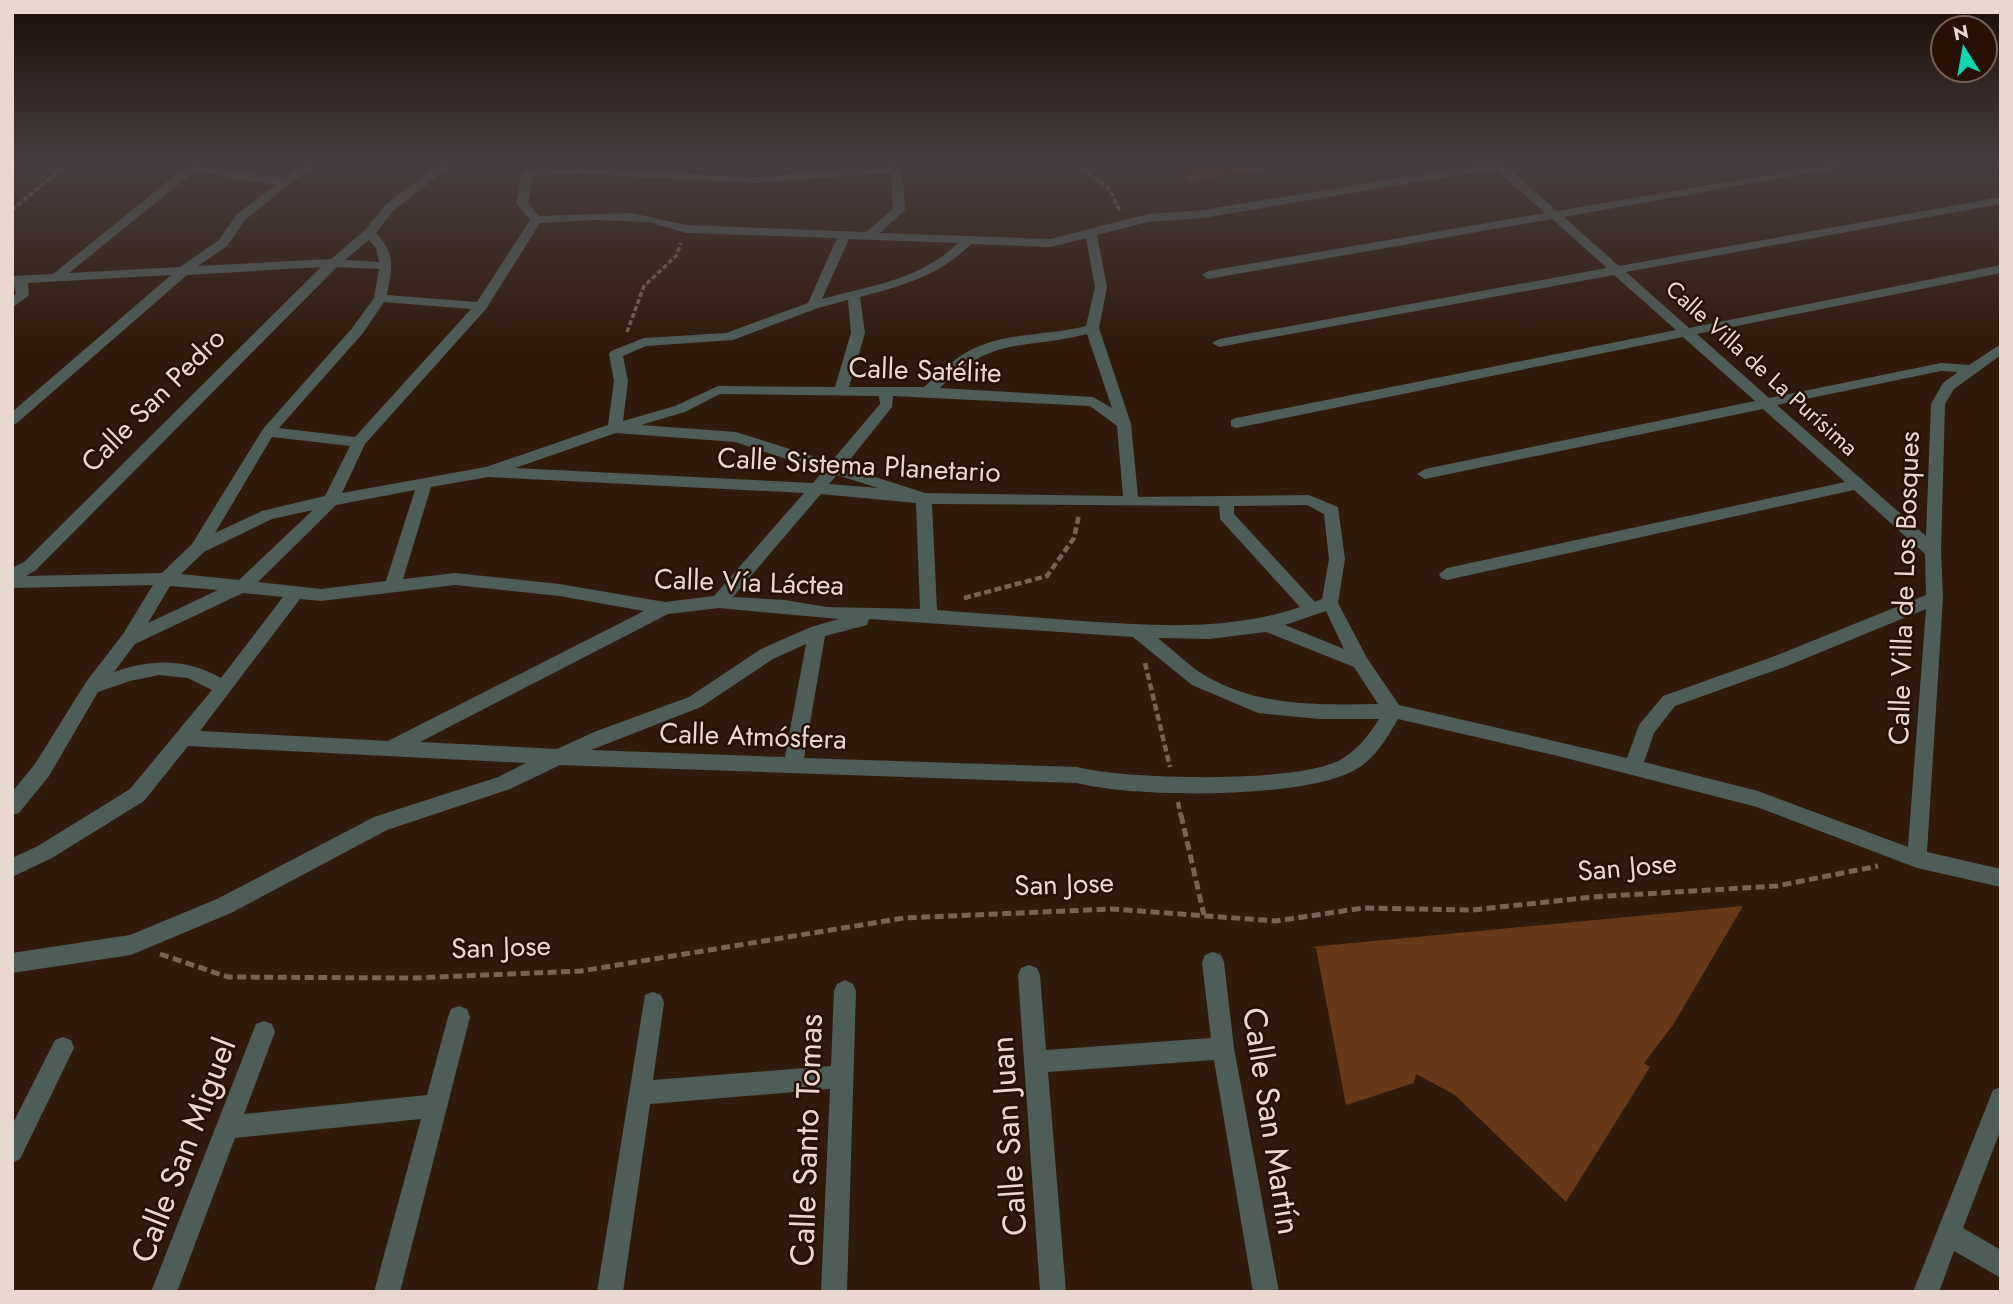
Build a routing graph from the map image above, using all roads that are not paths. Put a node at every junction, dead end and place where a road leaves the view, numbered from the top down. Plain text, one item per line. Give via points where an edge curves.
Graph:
1 (121, 225) edge
2 (235, 225) edge
3 (376, 225) edge
4 (533, 225) edge
5 (677, 225) edge
6 (882, 225) edge
7 (1116, 225) edge
8 (1498, 225) edge
9 (1566, 225) edge
10 (1860, 225) edge
11 (369, 233) junction
12 (1091, 233) junction
13 (845, 235) junction
14 (870, 235) junction
15 (967, 241) junction
16 (334, 263) junction
17 (386, 266) junction
18 (187, 268) junction
19 (2001, 270) edge
20 (1618, 271) junction
21 (1208, 275) dead end
22 (57, 277) junction
23 (17, 279) edge
24 (853, 295) junction
25 (380, 298) junction
26 (12, 304) edge
27 (813, 305) junction
28 (481, 306) junction
29 (1092, 328) junction
30 (1689, 332) junction
31 (1219, 343) dead end
32 (2001, 348) edge
33 (1971, 369) junction
34 (840, 392) junction
35 (928, 392) junction
36 (886, 394) junction
37 (1768, 403) junction
38 (12, 421) edge
39 (1236, 423) dead end
40 (1124, 424) junction
41 (615, 428) junction
42 (268, 432) junction
43 (359, 442) junction
44 (835, 467) junction
45 (488, 472) junction
46 (1425, 474) dead end
47 (1859, 484) junction
48 (424, 485) junction
49 (815, 488) junction
50 (924, 498) junction
51 (331, 500) junction
52 (1227, 500) junction
53 (1131, 502) junction
54 (198, 548) junction
55 (1933, 552) junction
56 (1447, 574) dead end
57 (12, 576) edge
58 (166, 579) junction
59 (12, 582) edge
60 (245, 585) junction
61 (393, 585) junction
62 (296, 592) junction
63 (1935, 598) junction
64 (719, 602) junction
65 (1330, 604) junction
66 (665, 608) junction
67 (1311, 609) junction
68 (928, 610) junction
69 (885, 613) junction
70 (1267, 625) junction
71 (1137, 631) junction
72 (817, 632) junction
73 (129, 639) junction
74 (1360, 662) junction
75 (92, 687) junction
76 (224, 688) junction
77 (1392, 711) junction
78 (183, 738) junction
79 (389, 749) junction
80 (557, 757) junction
81 (793, 765) junction
82 (1633, 767) junction
83 (12, 807) edge
84 (1917, 859) junction
85 (12, 869) edge
86 (2001, 878) edge
87 (1213, 962) dead end
88 (12, 963) edge
89 (1029, 975) dead end
90 (845, 991) dead end
91 (653, 1003) dead end
92 (459, 1017) dead end
93 (264, 1032) dead end
94 (63, 1048) dead end
95 (1223, 1048) junction
96 (1036, 1062) junction
97 (842, 1077) junction
98 (640, 1093) junction
99 (2001, 1097) edge
100 (436, 1106) junction
101 (230, 1127) junction
102 (13, 1146) edge
103 (1947, 1232) junction
104 (2001, 1265) edge
105 (164, 1292) edge
106 (387, 1292) edge
107 (610, 1292) edge
108 (834, 1292) edge
109 (1053, 1292) edge
110 (1266, 1292) edge
111 (1926, 1292) edge

1 - 22 street
2 - 18 street via 222,243
3 - 11 street, Calle San Pedro
4 - 28 street
5 - 13 street via 686,229
6 - 14 street
7 - 12 street
8 - 21 street
9 - 20 street, Calle Villa de La Purísima
10 - 20 street
11 - 16 street, Calle San Pedro
11 - 17 street via 382,247
12 - 15 street via 1050,243
12 - 29 street via 1101,287
13 - 14 street
13 - 27 street
14 - 15 street
15 - 24 street via 948,260 905,281
16 - 17 street
16 - 18 street
16 - 57 street, Calle San Pedro via 30,566
17 - 25 street
18 - 22 street
18 - 38 street
19 - 30 street
20 - 30 street, Calle Villa de La Purísima
20 - 31 street
22 - 23 street
23 - 26 street via 23,295
24 - 27 street
24 - 34 street via 860,317 858,341
25 - 28 street
25 - 42 street via 358,330
27 - 41 street via 728,337 644,342 615,354 621,381
28 - 43 street
29 - 35 street via 980,351 953,367
29 - 40 street
30 - 37 street, Calle Villa de La Purísima
30 - 39 street
32 - 33 street, Calle Villa de Los Bosques
33 - 37 street via 1941,367
33 - 55 street, Calle Villa de Los Bosques via 1948,386 1938,404
34 - 36 street, Calle Satélite
34 - 41 street, Calle Satélite via 718,390 680,409
35 - 36 street, Calle Satélite
35 - 40 street, Calle Satélite via 1093,402
36 - 44 street via 887,404
37 - 46 street
37 - 47 street, Calle Villa de La Purísima
40 - 53 street
41 - 44 street via 736,437
41 - 45 street
42 - 43 street
42 - 54 street
43 - 51 street
44 - 49 street
44 - 50 street
45 - 48 street
45 - 49 street, Calle Sistema Planetario
47 - 55 street, Calle Villa de La Purísima
47 - 56 street
48 - 51 street
48 - 61 street
49 - 50 street, Calle Sistema Planetario
49 - 64 street
50 - 53 street, Calle Sistema Planetario
50 - 68 street
51 - 54 street via 268,515
51 - 60 street
52 - 53 street, Calle Sistema Planetario
52 - 65 street, Calle Sistema Planetario via 1309,500 1332,511 1337,559
52 - 67 street via 1226,514
54 - 58 street
55 - 63 street, Calle Villa de Los Bosques
58 - 59 street, Calle Vía Láctea
58 - 60 street, Calle Vía Láctea
58 - 73 street
60 - 62 street, Calle Vía Láctea
60 - 73 street
61 - 62 street, Calle Vía Láctea via 321,595
61 - 66 street, Calle Vía Láctea via 455,579
62 - 76 street
63 - 82 street via 1670,701 1646,730
63 - 84 street, Calle Villa de Los Bosques
64 - 66 street, Calle Vía Láctea
64 - 69 street, Calle Vía Láctea via 827,613
65 - 67 street, Calle Vía Láctea
65 - 74 street
66 - 79 street
67 - 70 street, Calle Vía Láctea
68 - 69 street, Calle Vía Láctea
68 - 71 street, Calle Vía Láctea
69 - 72 street
70 - 71 street, Calle Vía Láctea via 1209,632
70 - 74 street
71 - 77 street via 1198,680 1258,706 1320,712
72 - 80 street via 767,654 695,702
72 - 81 street
73 - 75 street
74 - 77 street
75 - 76 street via 141,668 198,671
75 - 83 street via 42,770
76 - 78 street
77 - 81 street, Calle Atmósfera via 1378,739 1345,767 1321,776 1113,783 1077,775
77 - 82 street
78 - 79 street, Calle Atmósfera
78 - 85 street via 137,795
79 - 80 street, Calle Atmósfera
80 - 81 street, Calle Atmósfera
80 - 88 street via 503,783 381,823 224,906 131,945
82 - 84 street via 1758,799
84 - 86 street
87 - 95 street, Calle San Martín
89 - 96 street, Calle San Juan
90 - 97 street, Calle Santo Tomas
91 - 98 street
92 - 100 street
93 - 101 street, Calle San Miguel
94 - 102 street
95 - 96 street
95 - 110 street, Calle San Martín
96 - 109 street, Calle San Juan
97 - 98 street
97 - 108 street, Calle Santo Tomas
98 - 107 street
99 - 103 street
100 - 101 street
100 - 106 street
101 - 105 street, Calle San Miguel
103 - 104 street
103 - 111 street

